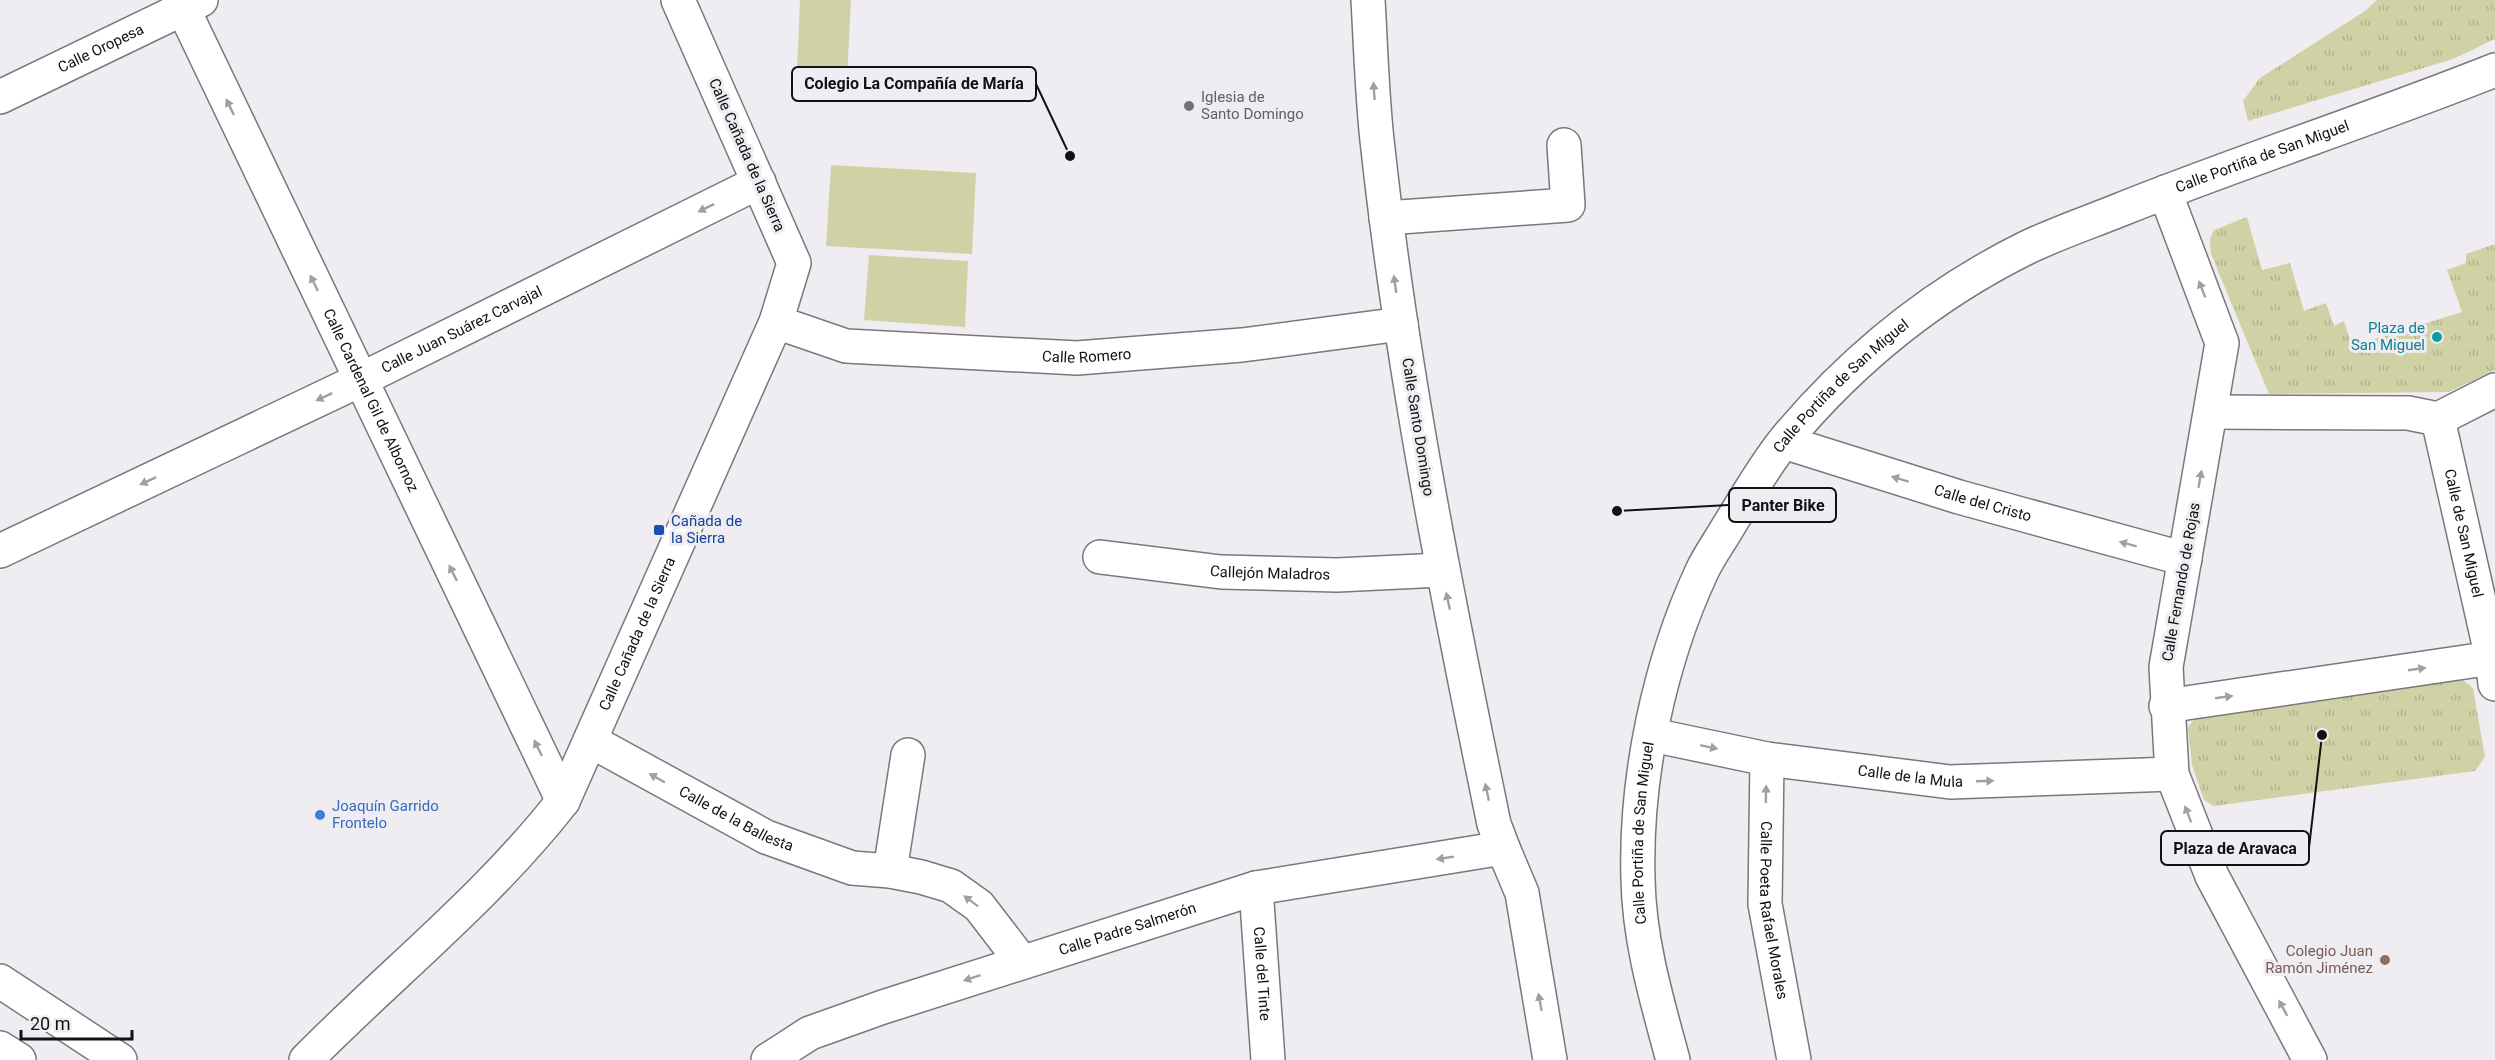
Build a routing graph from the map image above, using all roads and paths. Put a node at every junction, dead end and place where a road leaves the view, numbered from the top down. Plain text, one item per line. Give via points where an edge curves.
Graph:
1 (678, 0) edge
2 (1368, 0) edge
3 (188, 3) edge
4 (2495, 70) edge
5 (0, 97) edge
6 (1564, 145) dead end
7 (759, 182) junction
8 (2165, 192) junction
9 (1386, 219) junction
10 (776, 322) junction
11 (1401, 324) junction
12 (360, 380) junction
13 (2495, 390) edge
14 (2212, 412) junction
15 (2438, 419) junction
16 (1784, 442) junction
17 (0, 551) edge
18 (1100, 557) dead end
19 (2185, 559) junction
20 (1441, 570) junction
21 (2493, 671) edge
22 (2166, 706) junction
23 (1652, 735) junction
24 (591, 741) junction
25 (908, 755) dead end
26 (1767, 759) junction
27 (2172, 774) junction
28 (563, 801) junction
29 (1503, 848) junction
30 (890, 871) junction
31 (1256, 888) junction
32 (1022, 962) junction
33 (0, 981) edge
34 (0, 1048) edge
35 (19, 1060) edge
36 (120, 1060) edge
37 (306, 1060) edge
38 (768, 1060) edge
39 (1268, 1060) edge
40 (1550, 1060) edge
41 (1673, 1060) edge
42 (1794, 1060) edge
43 (2310, 1060) edge

1 - 7 street, Calle Cañada de la Sierra
9 -> 2 street, Calle Santo Domingo
3 - 5 street, Calle Oropesa
12 -> 3 street, Calle Cardenal Gil de Albornoz
4 - 8 street, Calle Portiña de San Miguel
6 - 9 street via 1568,205
7 - 10 street, Calle Cañada de la Sierra via 794,263
7 -> 12 street, Calle Juan Suárez Carvajal
14 -> 8 street, Calle Fernando de Rojas via 2222,343
8 - 16 street, Calle Portiña de San Miguel via 2027,248 1962,285 1857,364
11 -> 9 street, Calle Santo Domingo
10 - 11 street, Calle Romero via 846,346 1077,358 1242,345
10 - 24 street, Calle Cañada de la Sierra
11 - 20 street, Calle Santo Domingo
12 -> 17 street, Calle Juan Suárez Carvajal
28 -> 12 street, Calle Cardenal Gil de Albornoz
13 - 15 street
14 - 15 street via 2408,413
19 -> 14 street, Calle Fernando de Rojas
15 - 21 street, Calle de San Miguel
19 -> 16 street, Calle del Cristo via 1959,497
16 - 23 street, Calle Portiña de San Miguel via 1703,570 1670,651
18 - 20 street, Callejón Maladros via 1221,572 1337,575
19 - 22 street, Calle Fernando de Rojas via 2166,667
29 -> 20 street, Calle Santo Domingo via 1494,824
22 -> 21 street
22 - 27 street, Calle Fernando de Rojas
23 -> 26 street, Calle de la Mula
23 - 41 street, Calle Portiña de San Miguel via 1637,838 1638,884 1647,961
24 - 28 street, Calle Cañada de la Sierra
30 -> 24 street, Calle de la Ballesta via 852,868 766,837
25 - 30 street
26 -> 27 street, Calle de la Mula via 1950,782
42 -> 26 street, Calle Poeta Rafael Morales via 1764,904
43 -> 27 street, Calle Fernando de Rojas via 2212,876
28 - 37 street, Calle Cañada de la Sierra via 474,899
29 -> 31 street, Calle Padre Salmerón
40 -> 29 street via 1522,893
32 -> 30 street, Calle de la Ballesta via 978,906 951,886
31 - 32 street, Calle Padre Salmerón
31 - 39 street, Calle del Tinte
32 -> 38 street, Calle Padre Salmerón via 810,1033
33 - 36 street
34 - 35 street

